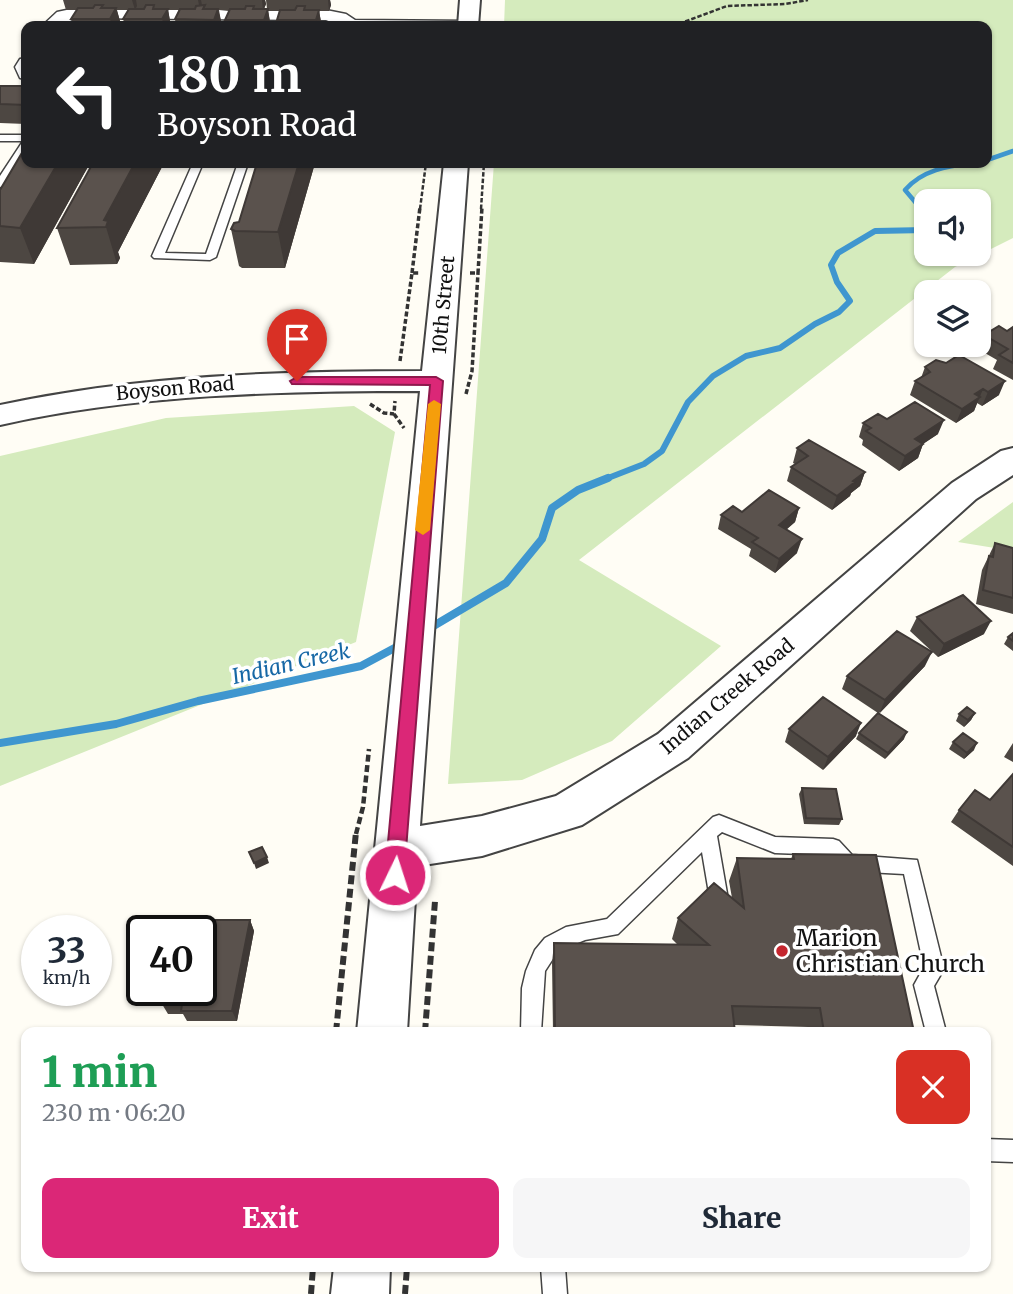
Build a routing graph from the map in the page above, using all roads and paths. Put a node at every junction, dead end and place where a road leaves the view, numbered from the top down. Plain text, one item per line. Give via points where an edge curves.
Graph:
1 (470, 0) edge
2 (808, 0) edge
3 (56, 21) edge
4 (345, 21) edge
5 (468, 21) edge
6 (686, 21) edge
7 (0, 138) edge
8 (21, 140) edge
9 (21, 148) edge
10 (196, 168) edge
11 (241, 168) edge
12 (425, 168) edge
13 (456, 168) edge
14 (484, 168) edge
15 (0, 184) edge
16 (412, 273) junction
17 (426, 273) dead end
18 (463, 273) dead end
19 (400, 361) dead end
20 (436, 381) junction
21 (0, 415) edge
22 (1013, 458) edge
23 (370, 744) dead end
24 (708, 834) junction
25 (397, 849) junction
26 (435, 901) dead end
27 (721, 914) edge
28 (611, 928) junction
29 (624, 949) edge
30 (336, 1027) edge
31 (382, 1027) edge
32 (425, 1027) edge
33 (531, 1027) edge
34 (935, 1027) edge
35 (991, 1150) edge
36 (1013, 1152) edge
37 (313, 1272) edge
38 (362, 1272) edge
39 (407, 1272) edge
40 (553, 1272) edge
41 (311, 1294) edge
42 (360, 1294) edge
43 (405, 1294) edge
44 (555, 1294) edge

1 - 5 street
2 - 6 path via 727,6
3 - 4 street via 76,13 326,15
7 - 8 lane
9 - 15 lane
10 - 11 lane via 158,256 210,257
12 - 16 path
13 - 20 street, 10th Street
14 - 18 path via 478,273
16 - 17 path
16 - 19 path
20 - 21 street, Boyson Road via 246,381 157,387 55,401
20 - 25 street, 10th Street
22 - 25 street, Indian Creek Road via 964,491 673,746 568,812 482,835
23 - 30 path via 355,836
24 - 27 lane
24 - 28 lane
24 - 34 lane via 719,823 775,845 833,847 848,863 911,866 934,969 924,985
25 - 31 street, 10th Street
26 - 32 path
28 - 29 lane
28 - 33 lane via 565,936 548,949 535,967
35 - 36 lane
37 - 41 path
38 - 42 street
39 - 43 path
40 - 44 lane

